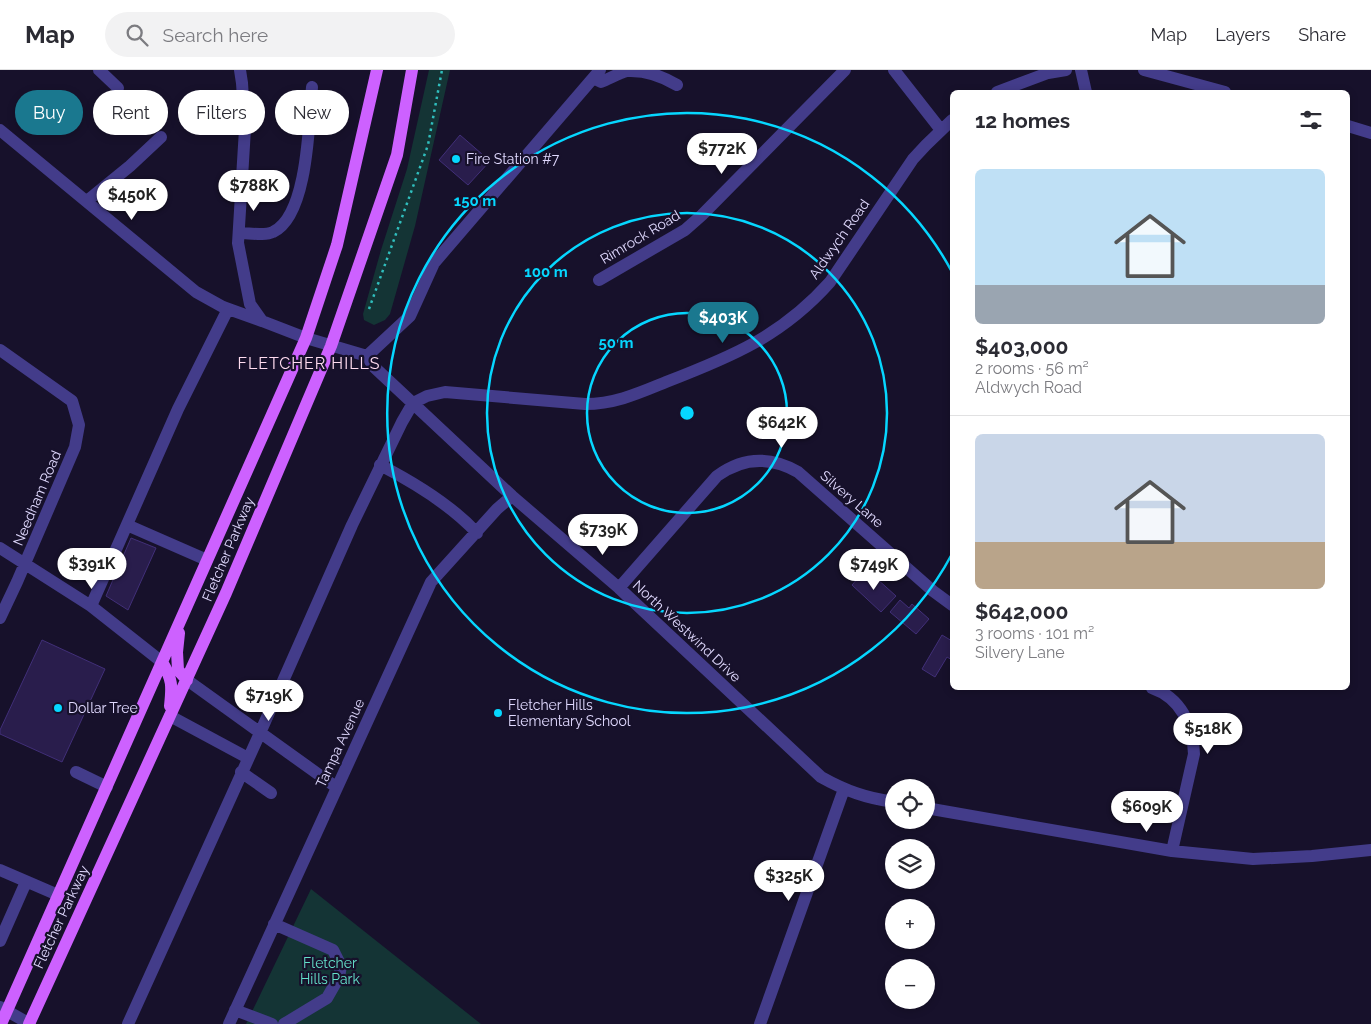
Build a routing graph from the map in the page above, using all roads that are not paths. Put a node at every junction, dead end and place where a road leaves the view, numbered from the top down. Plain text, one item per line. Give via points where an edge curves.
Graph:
1 (99, 70) edge
2 (240, 70) edge
3 (377, 70) edge
4 (412, 70) edge
5 (845, 70) edge
6 (894, 70) edge
7 (1066, 70) edge
8 (1081, 70) edge
9 (1144, 70) edge
10 (597, 74) edge
11 (677, 85) dead end
12 (312, 87) dead end
13 (118, 88) dead end
14 (1002, 90) edge
15 (1086, 90) edge
16 (1218, 90) edge
17 (950, 122) edge
18 (1350, 127) edge
19 (0, 130) edge
20 (941, 130) junction
21 (1371, 133) edge
22 (162, 137) dead end
23 (87, 201) junction
24 (239, 233) junction
25 (598, 280) dead end
26 (228, 309) junction
27 (262, 321) junction
28 (306, 338) junction
29 (331, 346) junction
30 (0, 350) edge
31 (367, 356) junction
32 (413, 402) junction
33 (380, 465) junction
34 (512, 496) junction
35 (127, 525) junction
36 (477, 533) junction
37 (0, 548) edge
38 (207, 560) junction
39 (25, 565) junction
40 (619, 588) junction
41 (950, 603) edge
42 (91, 606) junction
43 (0, 618) edge
44 (181, 619) junction
45 (162, 662) junction
46 (186, 680) junction
47 (1156, 690) edge
48 (170, 716) junction
49 (260, 733) junction
50 (248, 758) junction
51 (76, 772) dead end
52 (241, 772) junction
53 (107, 787) junction
54 (336, 787) junction
55 (844, 790) junction
56 (271, 793) dead end
57 (885, 801) edge
58 (935, 810) edge
59 (1371, 850) edge
60 (1172, 851) junction
61 (0, 870) edge
62 (26, 882) junction
63 (58, 895) junction
64 (274, 924) junction
65 (0, 941) edge
66 (4, 1009) edge
67 (235, 1010) junction
68 (1, 1024) edge
69 (29, 1024) edge
70 (128, 1024) edge
71 (229, 1024) edge
72 (272, 1024) edge
73 (284, 1024) edge
74 (760, 1024) edge

1 - 13 street
2 - 24 street via 245,129
3 - 28 main road, Fletcher Parkway via 337,245
4 - 29 main road, Fletcher Parkway via 397,155
5 - 25 street, Rimrock Road via 685,230
6 - 20 street
7 - 14 street via 1048,73
8 - 15 street
9 - 16 street
10 - 11 street via 601,82 627,71 641,71 661,75
10 - 31 street via 434,263 410,316
12 - 24 street via 302,185 294,210 284,225 272,233
17 - 20 street, Aldwych Road
18 - 21 street
19 - 23 street
20 - 32 street, Aldwych Road via 902,174 819,294 773,333 718,362 628,398 606,403 445,392
22 - 23 street
23 - 26 street via 196,292
24 - 27 street via 238,243 250,304
26 - 27 street
26 - 35 street via 178,410
27 - 28 street
28 - 29 street
28 - 38 main road, Fletcher Parkway
29 - 31 street
29 - 46 main road, Fletcher Parkway
30 - 39 street, Needham Road via 72,401 79,425 75,447
31 - 32 street, North Westwind Drive via 373,366
32 - 33 street
32 - 34 street, North Westwind Drive
33 - 36 street via 417,484
33 - 49 street
34 - 36 street, Tampa Avenue
34 - 40 street, North Westwind Drive
35 - 38 street
35 - 42 street
36 - 54 street, Tampa Avenue via 431,582
37 - 39 street
38 - 44 main road, Fletcher Parkway
39 - 42 street
39 - 43 street, Needham Road
40 - 41 street, Silvery Lane via 717,476 740,463 764,460 798,472
40 - 55 street, North Westwind Drive via 822,777
42 - 45 street
44 - 45 main road, Fletcher Parkway
44 - 46 main road via 178,670
45 - 48 main road via 172,684
45 - 53 main road, Fletcher Parkway
46 - 48 main road, Fletcher Parkway
46 - 49 street
47 - 60 street via 1168,696 1182,711 1194,742
48 - 50 street
48 - 69 main road, Fletcher Parkway
49 - 50 street
49 - 54 street
50 - 52 street
51 - 53 street
52 - 56 street
52 - 70 street
53 - 63 main road, Fletcher Parkway
54 - 64 street, Tampa Avenue
55 - 57 street, North Westwind Drive
55 - 74 street
58 - 60 street
59 - 60 street via 1253,859
61 - 62 street
62 - 63 street
62 - 65 street
63 - 66 main road, Fletcher Parkway
64 - 67 street, Tampa Avenue
64 - 73 street via 333,950 341,966 339,977 327,998
66 - 68 main road, Fletcher Parkway
66 - 69 street
67 - 71 street, Tampa Avenue
67 - 72 street

